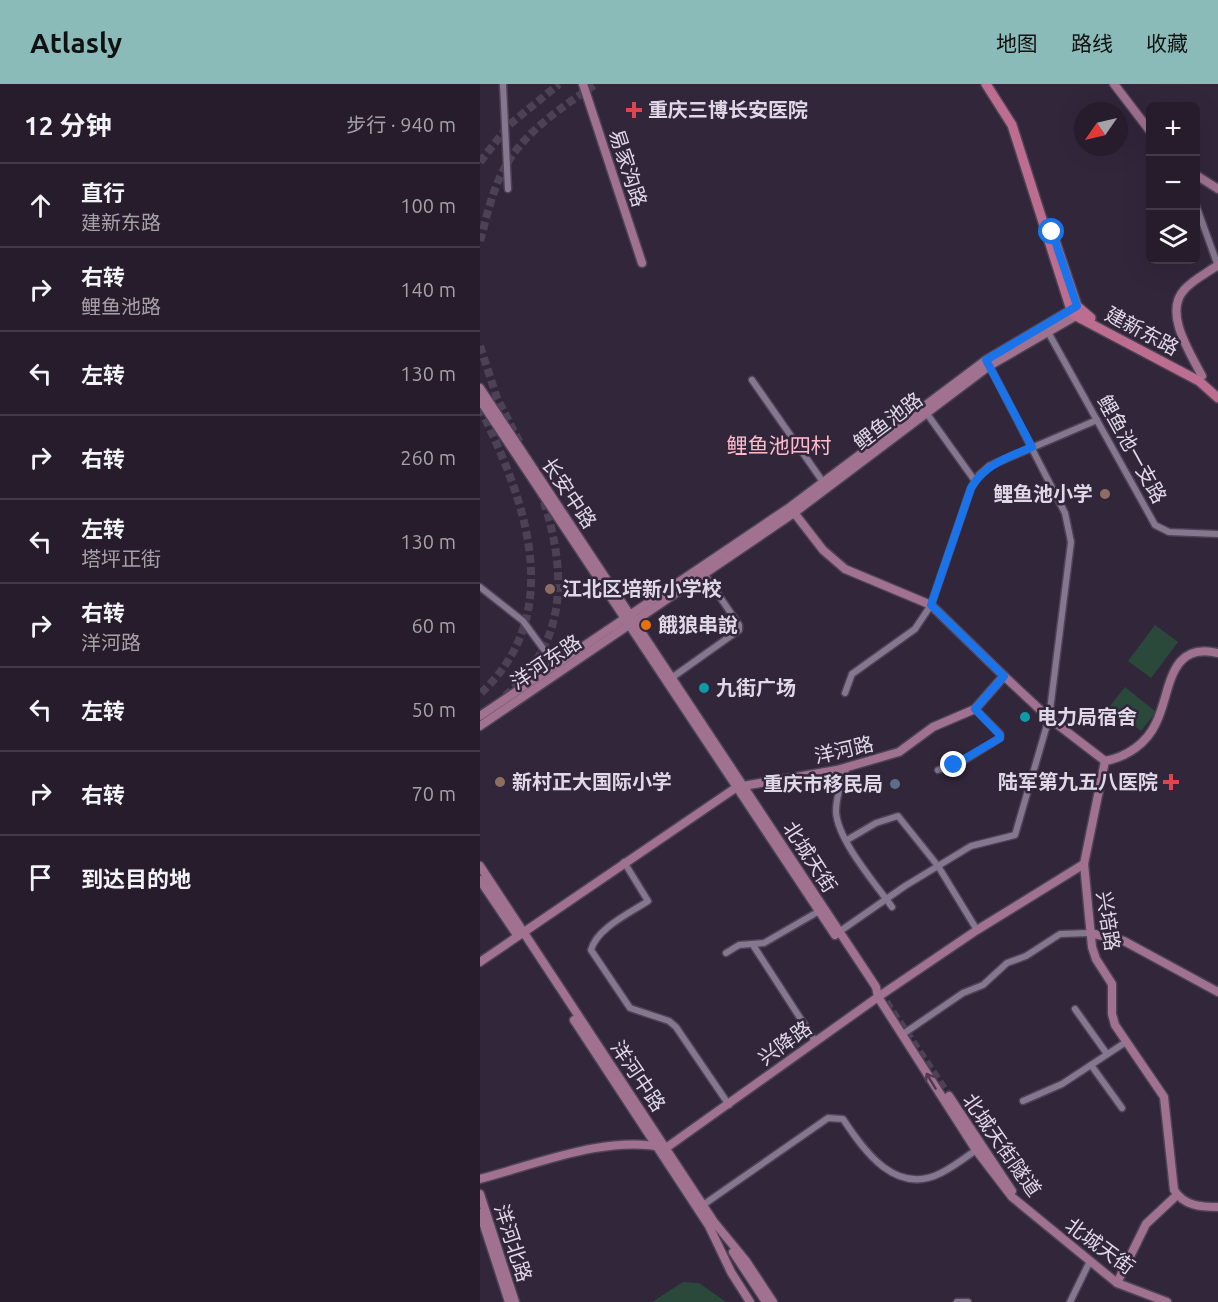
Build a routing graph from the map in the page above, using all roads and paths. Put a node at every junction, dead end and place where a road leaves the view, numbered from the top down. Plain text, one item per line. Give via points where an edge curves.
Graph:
1 (503, 84) edge
2 (583, 84) edge
3 (986, 84) edge
4 (993, 84) edge
5 (1114, 84) edge
6 (1120, 84) edge
7 (1146, 119) edge
8 (1146, 126) edge
9 (1200, 175) edge
10 (1200, 176) edge
11 (1218, 185) edge
12 (508, 189) dead end
13 (1218, 189) edge
14 (1198, 210) edge
15 (642, 263) dead end
16 (1218, 266) edge
17 (1076, 311) junction
18 (1048, 332) junction
19 (988, 363) junction
20 (1202, 376) junction
21 (752, 380) dead end
22 (480, 388) edge
23 (1218, 390) edge
24 (1218, 398) edge
25 (480, 400) edge
26 (924, 410) junction
27 (1097, 420) junction
28 (1032, 447) junction
29 (975, 481) junction
30 (823, 482) junction
31 (792, 510) junction
32 (1218, 534) edge
33 (705, 575) junction
34 (480, 587) edge
35 (931, 605) junction
36 (631, 621) junction
37 (1218, 653) edge
38 (556, 666) junction
39 (1004, 676) junction
40 (670, 679) junction
41 (845, 693) dead end
42 (975, 709) junction
43 (480, 716) edge
44 (1049, 718) junction
45 (480, 726) edge
46 (1106, 760) junction
47 (847, 767) junction
48 (938, 770) dead end
49 (741, 786) junction
50 (847, 840) junction
51 (624, 862) junction
52 (1084, 864) junction
53 (480, 866) edge
54 (938, 866) junction
55 (480, 880) edge
56 (886, 899) junction
57 (892, 908) dead end
58 (822, 910) junction
59 (977, 930) junction
60 (837, 933) junction
61 (1089, 933) junction
62 (520, 934) junction
63 (753, 945) junction
64 (726, 953) dead end
65 (480, 962) edge
66 (1218, 992) edge
67 (878, 997) junction
68 (1075, 1009) dead end
69 (903, 1034) junction
70 (815, 1041) junction
71 (1126, 1042) junction
72 (1107, 1054) junction
73 (1090, 1065) junction
74 (949, 1096) tunnel mouth
75 (1023, 1101) dead end
76 (729, 1105) junction
77 (1122, 1108) dead end
78 (661, 1147) junction
79 (976, 1150) junction
80 (480, 1179) edge
81 (480, 1194) edge
82 (1177, 1195) junction
83 (703, 1205) junction
84 (1218, 1207) edge
85 (480, 1213) edge
86 (1029, 1213) junction
87 (712, 1224) junction
88 (1089, 1263) junction
89 (1117, 1283) junction
90 (509, 1302) edge
91 (515, 1302) edge
92 (750, 1302) edge
93 (760, 1302) edge
94 (766, 1302) edge
95 (774, 1302) edge
96 (957, 1302) edge
97 (968, 1302) edge
98 (1070, 1302) edge
99 (1167, 1302) edge

1 - 12 street
2 - 15 street, 易家沟路
3 - 17 main road via 1012,125
4 - 17 main road via 1017,123
5 - 8 street
6 - 7 street
9 - 11 street
10 - 13 street
14 - 16 street
16 - 20 street via 1182,292 1178,309 1179,326
17 - 18 street, 鲤鱼池路
17 - 19 street, 鲤鱼池路
17 - 20 main road, 建新东路
17 - 24 main road, 建新东路 via 1199,381
18 - 19 street, 鲤鱼池路
18 - 27 street, 鲤鱼池一支路
19 - 26 street, 鲤鱼池路
19 - 28 street
20 - 23 main road, 建新东路
21 - 30 street
22 - 36 street, 长安中路
25 - 36 street, 长安中路
26 - 29 street
26 - 30 street, 鲤鱼池路
26 - 31 street, 鲤鱼池路
27 - 28 street
27 - 32 street, 鲤鱼池一支路 via 1158,528
28 - 29 street via 989,466
28 - 44 street via 1065,513 1071,542
29 - 35 street
30 - 31 street, 鲤鱼池路
31 - 33 street, 鲤鱼池路
31 - 35 street via 823,550 845,568
31 - 36 street, 鲤鱼池路
33 - 36 street, 鲤鱼池路
33 - 40 street via 739,630
34 - 38 street via 523,621
35 - 39 street
35 - 41 street via 915,629 852,674
36 - 38 street, 洋河东路
36 - 40 street, 北城天街
36 - 45 street, 洋河东路
37 - 46 street via 1197,651 1185,658 1168,683 1152,731 1125,754
38 - 43 street, 洋河东路
39 - 42 street, 洋河路
39 - 44 street
40 - 49 street, 北城天街
42 - 47 street, 洋河路 via 933,727 899,752
42 - 48 street via 1000,738 960,763
44 - 46 street
44 - 54 street via 1015,835 971,846
46 - 52 street, 兴培路
47 - 49 street, 洋河路
47 - 50 street via 836,813
49 - 51 street, 洋河路
49 - 58 street, 北城天街
50 - 54 street via 896,815
50 - 56 street
51 - 62 street, 洋河路
51 - 76 street via 648,901 611,926 596,939 591,950 630,1008 676,1027
52 - 59 street, 兴降路
52 - 61 street, 兴培路
53 - 62 street, 洋河中路
54 - 56 street
54 - 59 street
55 - 62 street, 洋河中路
56 - 57 street
56 - 60 street
58 - 60 street, 北城天街
58 - 63 street via 764,943
59 - 67 street, 兴降路
60 - 67 street, 北城天街 via 876,987
61 - 66 street via 1124,941
61 - 69 street via 1060,934 1007,963 983,985 963,993
61 - 71 street, 兴培路 via 1096,959 1112,984 1113,1021
62 - 65 street, 洋河路
62 - 78 street, 洋河中路
63 - 64 street via 739,945
63 - 70 street
67 - 69 street, 北城天街
67 - 70 street, 兴降路
68 - 72 street
79 -> 69 street, 北城天街
70 - 76 street, 兴降路
71 - 72 street
71 - 82 street, 兴培路 via 1164,1097
72 - 73 street
73 - 75 street via 1062,1084
73 - 77 street
74 - 86 street, 北城天街隧道
76 - 78 street, 兴降路
78 - 80 street via 608,1145
78 - 83 street, 洋河中路
78 - 87 street, 洋河中路
79 - 83 street via 941,1173 914,1180 890,1174 877,1165 843,1119 828,1118
79 - 86 street, 北城天街 via 1003,1188
81 - 91 street, 洋河北路
82 - 84 street via 1198,1206
82 - 89 street via 1146,1224
83 - 87 street, 洋河中路
85 - 90 street, 洋河北路
86 - 88 street, 北城天街
87 - 92 street, 洋河中路 via 731,1272
87 - 93 street
87 - 94 street
87 - 95 street, 洋河中路 via 746,1261
88 - 89 street, 北城天街
88 - 98 street
89 - 99 street, 北城天街
96 - 97 street

